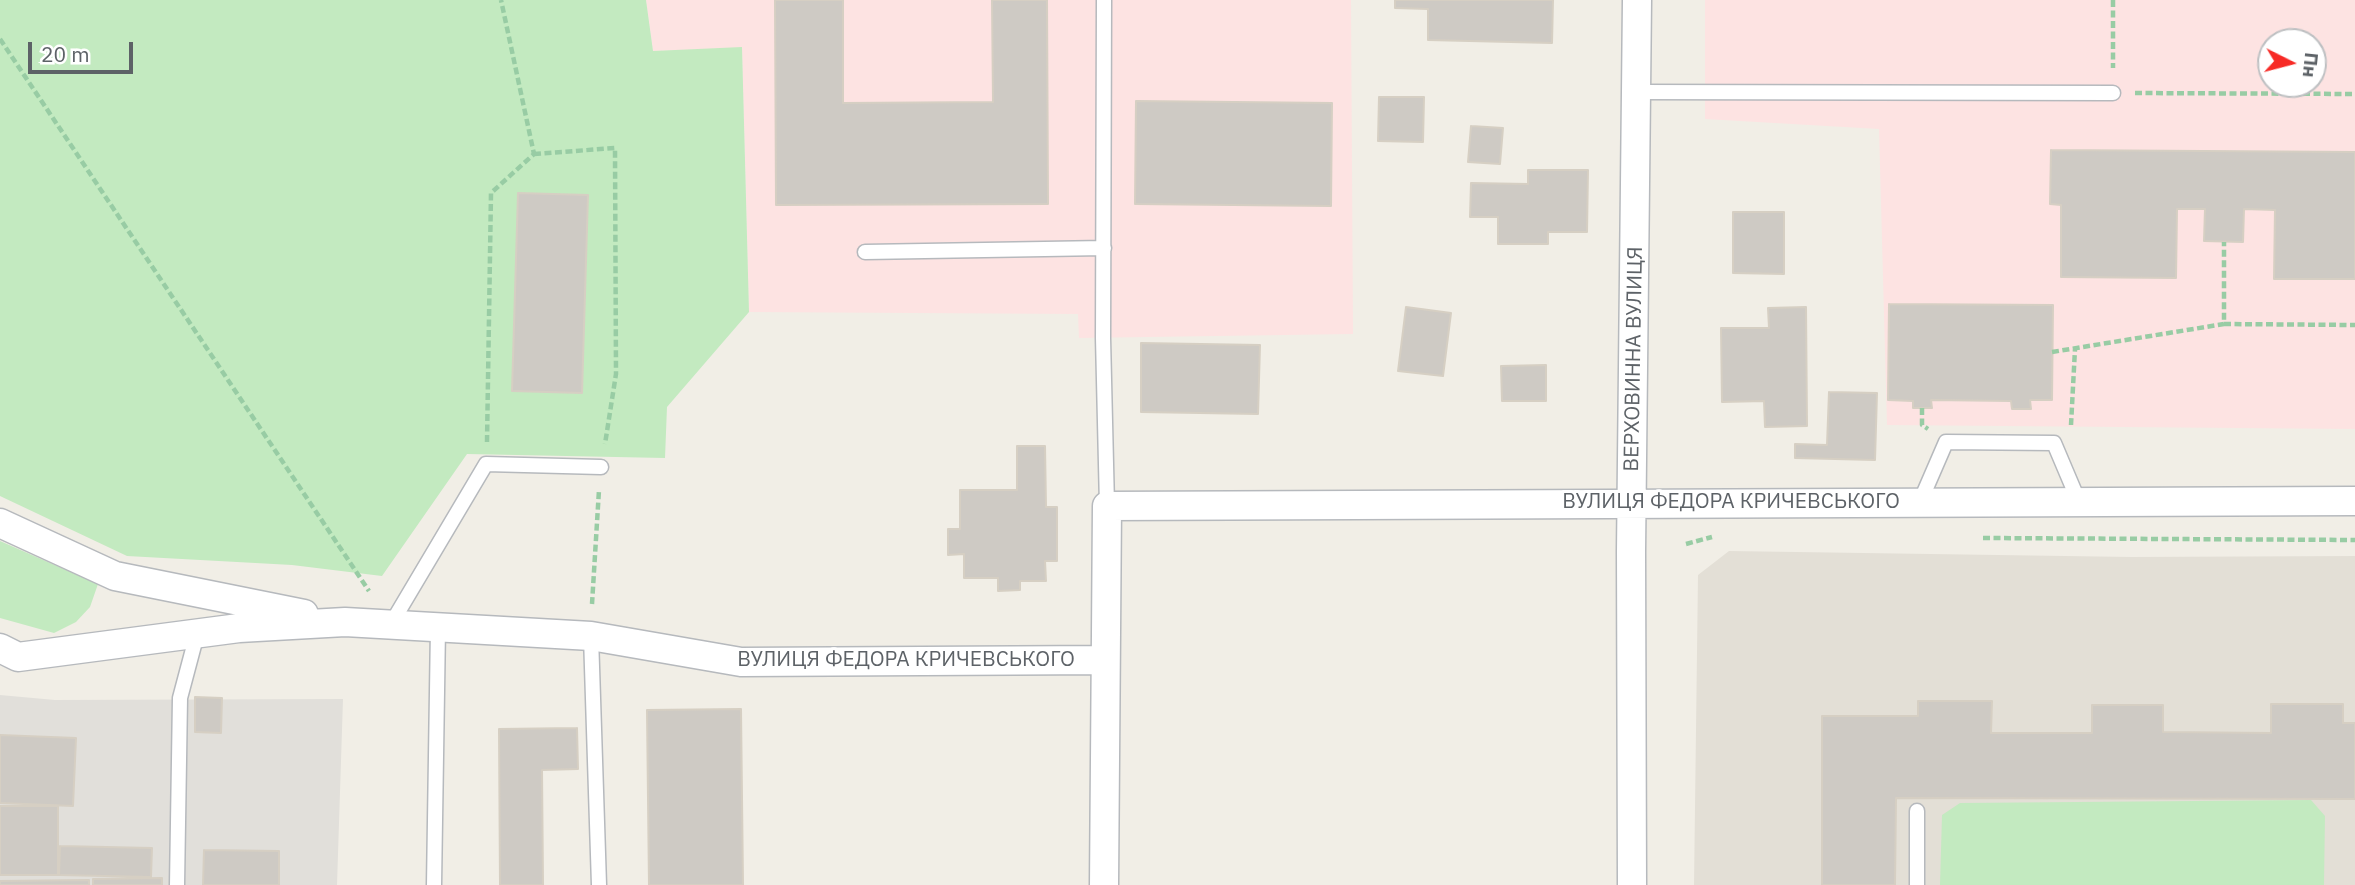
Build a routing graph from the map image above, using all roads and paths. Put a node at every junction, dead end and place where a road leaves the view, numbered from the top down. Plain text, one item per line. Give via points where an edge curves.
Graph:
1 (501, 0) edge
2 (1104, 0) edge
3 (1637, 0) edge
4 (2113, 0) edge
5 (0, 39) edge
6 (1637, 92) junction
7 (2113, 93) junction
8 (2355, 94) edge
9 (534, 154) junction
10 (2224, 242) dead end
11 (1104, 248) junction
12 (865, 252) dead end
13 (2224, 324) junction
14 (2355, 325) edge
15 (2075, 349) junction
16 (2052, 352) dead end
17 (486, 464) junction
18 (601, 467) junction
19 (2066, 468) junction
20 (2355, 501) edge
21 (1920, 502) junction
22 (2079, 502) junction
23 (1632, 503) junction
24 (1107, 506) junction
25 (0, 523) edge
26 (1722, 535) dead end
27 (1970, 537) dead end
28 (2355, 540) edge
29 (1686, 544) dead end
30 (345, 622) junction
31 (391, 624) junction
32 (438, 628) junction
33 (197, 634) junction
34 (591, 636) junction
35 (0, 648) edge
36 (1105, 660) junction
37 (1917, 811) dead end
38 (177, 885) edge
39 (434, 885) edge
40 (599, 885) edge
41 (1104, 885) edge
42 (1632, 885) edge
43 (1917, 885) edge

1 - 9 path
2 - 11 lane
3 - 6 street, ВЕРХОВИННА ВУЛИЦЯ
4 - 7 path
5 - 31 path
6 - 7 lane
6 - 23 street, ВЕРХОВИННА ВУЛИЦЯ
7 - 8 path
9 - 17 path via 491,193
9 - 18 path via 615,148 616,374
10 - 13 path
11 - 12 lane
11 - 24 lane
13 - 14 path
13 - 15 path
15 - 16 path
15 - 19 path
17 - 18 lane
17 - 31 lane
18 - 34 path
19 - 21 lane via 2054,443 1946,442
19 - 22 lane
20 - 22 street, ВУЛИЦЯ ФЕДОРА КРИЧЕВСЬКОГО
21 - 22 street, ВУЛИЦЯ ФЕДОРА КРИЧЕВСЬКОГО
21 - 23 street, ВУЛИЦЯ ФЕДОРА КРИЧЕВСЬКОГО
23 - 24 street, ВУЛИЦЯ ФЕДОРА КРИЧЕВСЬКОГО
23 - 42 street, ВЕРХОВИННА ВУЛИЦЯ
24 - 36 street
25 - 30 street via 115,576
26 - 29 path
27 - 28 path
30 - 31 street, ВУЛИЦЯ ФЕДОРА КРИЧЕВСЬКОГО
30 - 33 street, ВУЛИЦЯ ФЕДОРА КРИЧЕВСЬКОГО
31 - 32 street, ВУЛИЦЯ ФЕДОРА КРИЧЕВСЬКОГО
32 - 34 street, ВУЛИЦЯ ФЕДОРА КРИЧЕВСЬКОГО
32 - 39 lane
33 - 35 street, ВУЛИЦЯ ФЕДОРА КРИЧЕВСЬКОГО via 18,657
33 - 38 lane via 180,698
34 - 36 street, ВУЛИЦЯ ФЕДОРА КРИЧЕВСЬКОГО via 741,662
34 - 40 lane
36 - 41 street
37 - 43 lane

